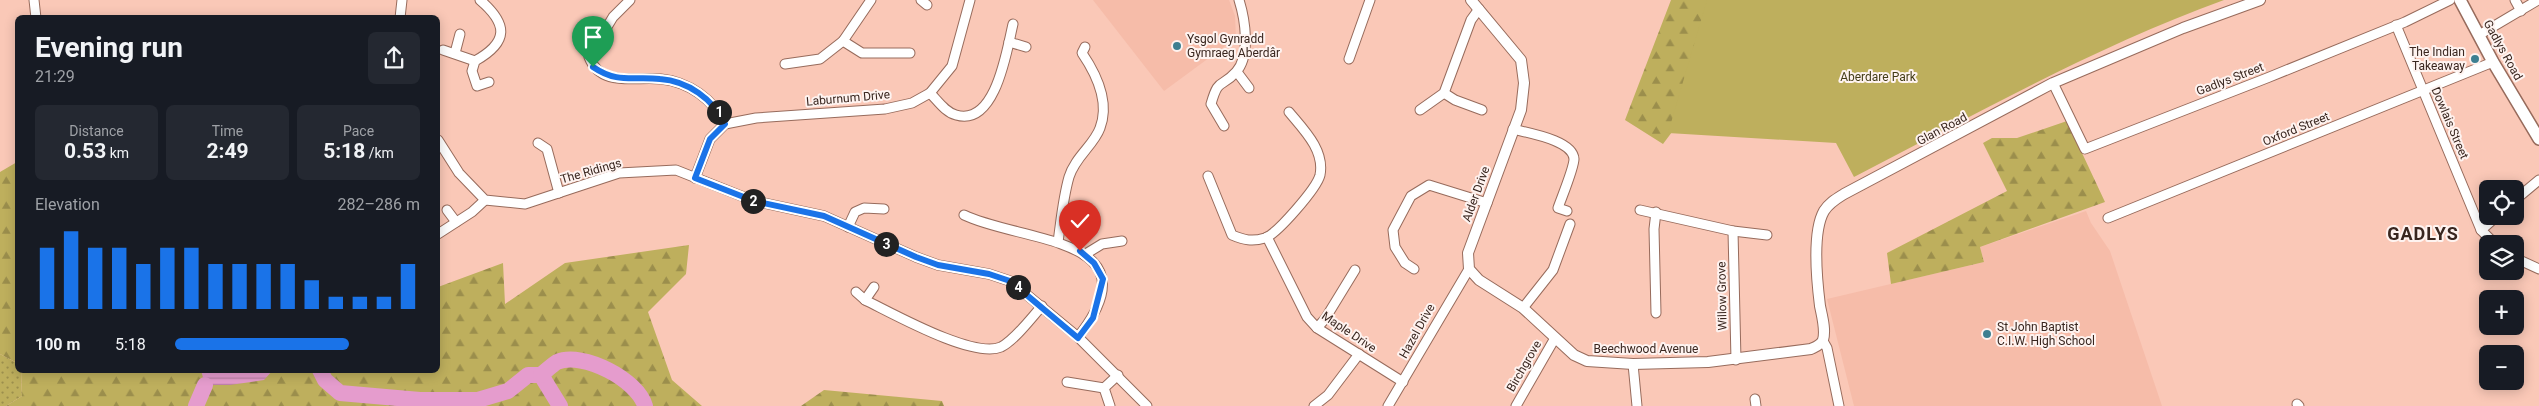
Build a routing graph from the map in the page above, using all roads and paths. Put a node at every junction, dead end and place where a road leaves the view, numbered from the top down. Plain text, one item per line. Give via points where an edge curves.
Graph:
1 (34, 0) edge
2 (402, 0) edge
3 (480, 0) edge
4 (630, 0) edge
5 (871, 0) edge
6 (970, 0) edge
7 (1239, 0) edge
8 (1370, 0) edge
9 (1471, 0) edge
10 (2260, 0) edge
11 (2450, 0) edge
12 (2460, 0) edge
13 (2515, 0) edge
14 (2538, 0) edge
15 (1478, 8) junction
16 (2521, 11) junction
17 (36, 15) edge
18 (400, 15) edge
19 (1013, 24) dead end
20 (2396, 25) junction
21 (460, 34) dead end
22 (2479, 35) junction
23 (843, 41) junction
24 (1009, 42) junction
25 (1026, 47) dead end
26 (1086, 47) dead end
27 (443, 50) dead end
28 (455, 53) junction
29 (910, 53) dead end
30 (1349, 59) dead end
31 (475, 61) junction
32 (2493, 62) junction
33 (786, 64) dead end
34 (1237, 72) junction
35 (489, 82) dead end
36 (2053, 83) junction
37 (1249, 88) dead end
38 (2424, 91) junction
39 (930, 93) junction
40 (1444, 94) junction
41 (1420, 110) dead end
42 (1482, 110) dead end
43 (1288, 112) dead end
44 (725, 124) junction
45 (1224, 126) dead end
46 (1513, 130) junction
47 (2539, 139) edge
48 (440, 143) edge
49 (538, 143) dead end
50 (1208, 176) dead end
51 (695, 178) junction
52 (2539, 180) edge
53 (2524, 192) edge
54 (559, 193) junction
55 (485, 200) junction
56 (1487, 203) junction
57 (884, 209) dead end
58 (447, 210) dead end
59 (1640, 210) dead end
60 (1567, 211) dead end
61 (1656, 212) junction
62 (964, 215) dead end
63 (2108, 218) dead end
64 (456, 222) junction
65 (1570, 224) dead end
66 (2486, 225) edge
67 (848, 227) junction
68 (2481, 230) junction
69 (1733, 231) junction
70 (440, 233) edge
71 (1767, 235) dead end
72 (2486, 235) edge
73 (1267, 237) junction
74 (1122, 241) dead end
75 (1058, 242) junction
76 (1084, 255) junction
77 (2524, 262) edge
78 (1414, 269) dead end
79 (1469, 269) junction
80 (2539, 269) edge
81 (1355, 270) dead end
82 (874, 287) dead end
83 (856, 292) dead end
84 (865, 300) junction
85 (1042, 306) junction
86 (1523, 308) junction
87 (1656, 313) dead end
88 (1317, 328) junction
89 (1078, 338) junction
90 (1555, 338) junction
91 (1823, 341) junction
92 (1359, 354) junction
93 (1736, 360) junction
94 (1633, 364) junction
95 (1118, 375) junction
96 (1067, 382) dead end
97 (1403, 382) junction
98 (1104, 388) junction
99 (1110, 406) edge
100 (1148, 406) edge
101 (1314, 406) edge
102 (1388, 406) edge
103 (1516, 406) edge
104 (1637, 406) edge
105 (1839, 406) edge

1 - 17 street
2 - 18 street
3 - 31 street via 495,13 500,36 495,48
4 - 44 street via 613,17 589,57 593,67 607,76 629,80 661,78 686,85 714,106
5 - 23 street
6 - 39 street, Laburnum Drive via 952,66
7 - 34 street via 1246,34
8 - 30 street
9 - 15 street
10 - 36 street, Glan Road via 2183,28
11 - 20 street, Gadlys Street
12 - 22 main road, Gadlys Road
13 - 16 street
14 - 16 street
15 - 40 street
15 - 46 street via 1521,60 1524,83 1521,110
16 - 22 street
19 - 24 street
20 - 36 street, Gadlys Street via 2085,149
20 - 38 street, Dowlais Street
21 - 28 street
22 - 32 main road, Gadlys Road
23 - 29 street via 862,53
23 - 33 street via 820,59
24 - 25 street
24 - 39 street via 991,98 979,112 957,116 947,111
26 - 75 street via 1082,53 1093,69 1104,99 1100,129 1069,177
27 - 28 street
28 - 31 street
31 - 35 street via 473,89
32 - 38 street, Oxford Street
32 - 47 main road, Gadlys Road
34 - 37 street
34 - 45 street via 1216,86 1211,104
36 - 91 street, Glan Road via 1830,203 1823,213 1818,236
38 - 63 street, Oxford Street
38 - 68 street, Dowlais Street
39 - 44 street, Laburnum Drive via 912,103 885,109 756,118
40 - 41 street
40 - 42 street
43 - 73 street via 1310,136 1319,154 1320,175 1307,199
44 - 51 street via 710,139
46 - 56 street, Alder Drive
46 - 60 street via 1551,139 1570,149 1574,160 1558,208
48 - 55 street via 459,173
49 - 54 street via 547,149
50 - 73 street via 1232,235 1248,242
51 - 54 street, The Ridings via 676,170 620,173
51 - 67 street, The Ridings via 754,201 824,216
52 - 53 street
54 - 55 street, The Ridings via 525,204
55 - 64 street
56 - 78 street via 1429,185 1411,196 1393,230 1396,247 1405,262
56 - 79 street, Alder Drive via 1468,253
57 - 67 street via 864,208 855,212
58 - 64 street
59 - 61 street
61 - 69 street
61 - 87 street
62 - 75 street via 982,224
64 - 70 street
65 - 86 street via 1553,270
66 - 68 street
67 - 85 street, The Ridings via 938,265 1010,281
68 - 72 street
69 - 71 street
69 - 93 street, Willow Grove
73 - 88 street, Maple Drive via 1297,302
74 - 76 street via 1102,244
75 - 76 street
76 - 89 street via 1094,263 1103,279 1093,318
77 - 80 street
79 - 86 street, Beechwood Avenue
79 - 97 street, Hazel Drive
81 - 88 street
82 - 84 street
83 - 84 street
84 - 85 street via 974,348 1001,347
85 - 89 street, The Ridings
86 - 90 street, Beechwood Avenue
88 - 92 street, Maple Drive
89 - 95 street, The Ridings
90 - 94 street, Beechwood Avenue via 1587,362
90 - 103 street, Birchgrove
91 - 93 street, Beechwood Avenue via 1811,349
91 - 105 street, Glan Road
92 - 97 street, Maple Drive
92 - 101 street via 1328,395
93 - 94 street, Beechwood Avenue
94 - 104 street
95 - 98 street
95 - 100 street
96 - 98 street
97 - 102 street, Hazel Drive
98 - 99 street

